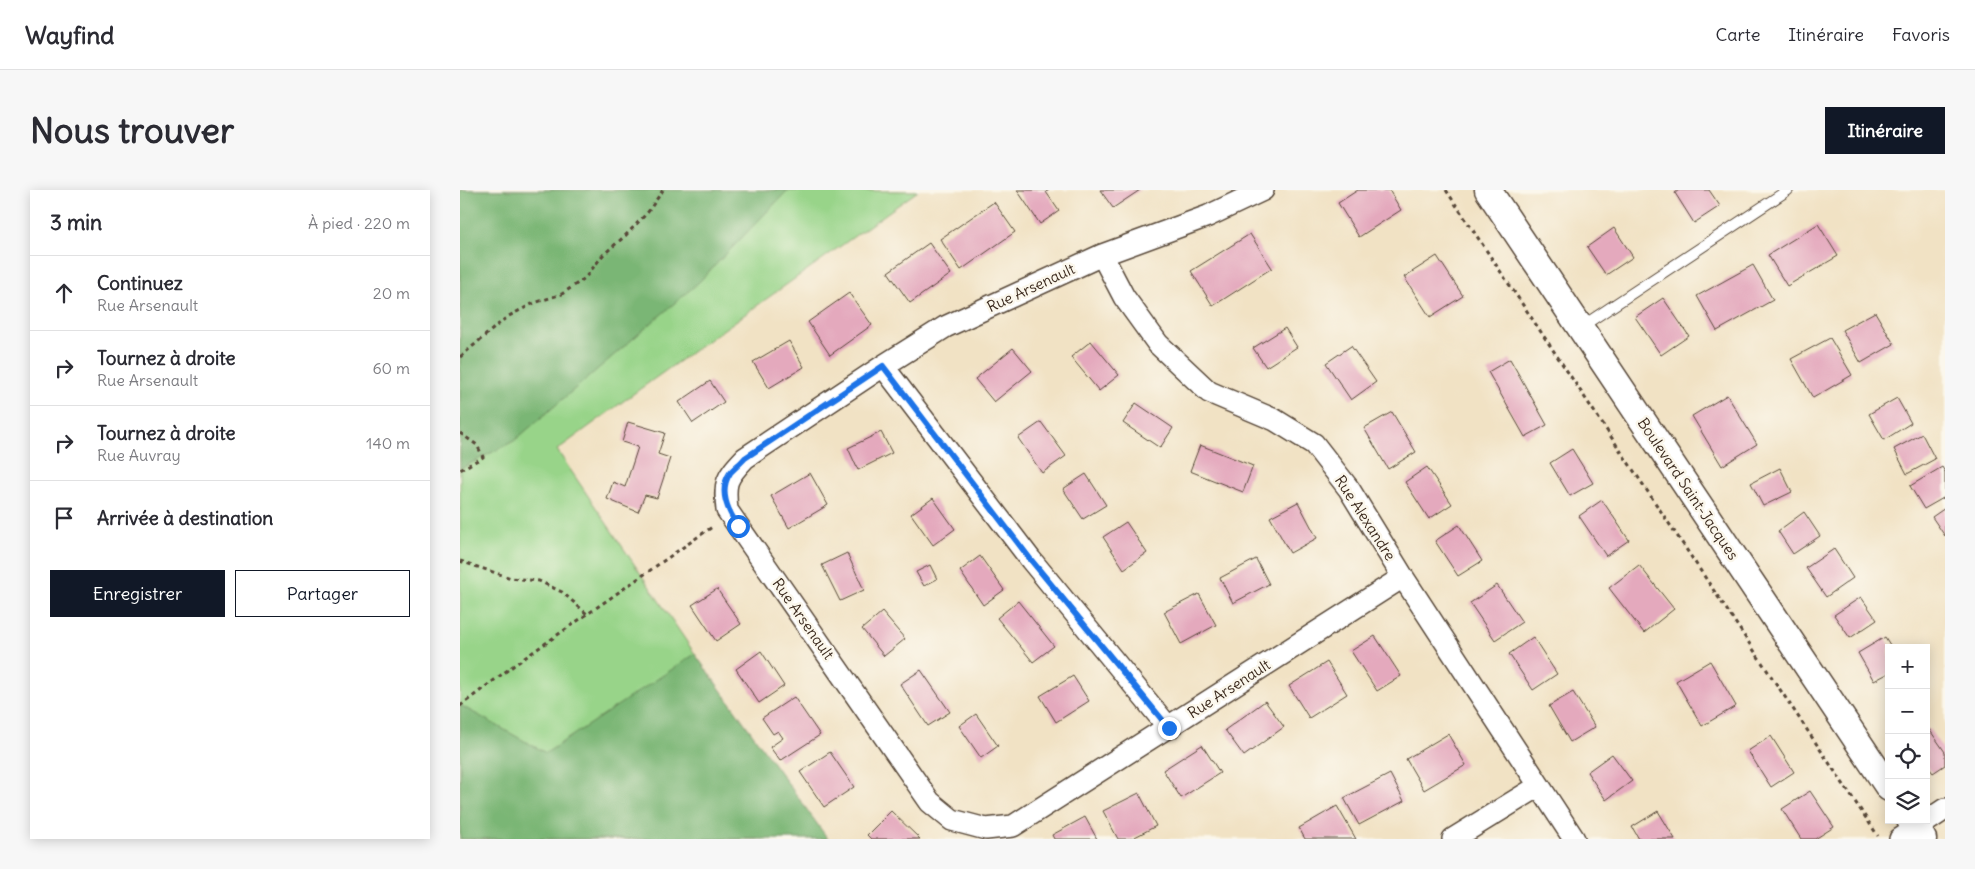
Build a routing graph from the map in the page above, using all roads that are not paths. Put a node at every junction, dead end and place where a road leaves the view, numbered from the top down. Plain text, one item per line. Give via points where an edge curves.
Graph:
1 (1263, 190) edge
2 (1488, 190) edge
3 (1788, 190) edge
4 (1102, 255) junction
5 (1580, 328) junction
6 (883, 366) junction
7 (1403, 577) junction
8 (1169, 728) junction
9 (1885, 782) edge
10 (1539, 786) junction
11 (1945, 809) edge
12 (1912, 832) edge
13 (1453, 839) edge
14 (1574, 839) edge

1 - 4 street, Rue Arsenault via 1208,216
2 - 5 street, Boulevard Saint-Jacques
3 - 5 lane
4 - 6 street, Rue Arsenault via 945,327
4 - 7 street, Rue Alexandre via 1124,297 1158,344 1209,392 1275,420 1314,444 1349,489
5 - 9 street, Boulevard Saint-Jacques
6 - 8 street via 1031,560
6 - 8 street, Rue Arsenault via 745,458 730,474 725,491 730,514 930,802 952,820 986,830 1013,826
7 - 8 street, Rue Arsenault
7 - 10 street, Rue Alexandre
10 - 13 street
10 - 14 street, Rue Alexandre
11 - 12 street

